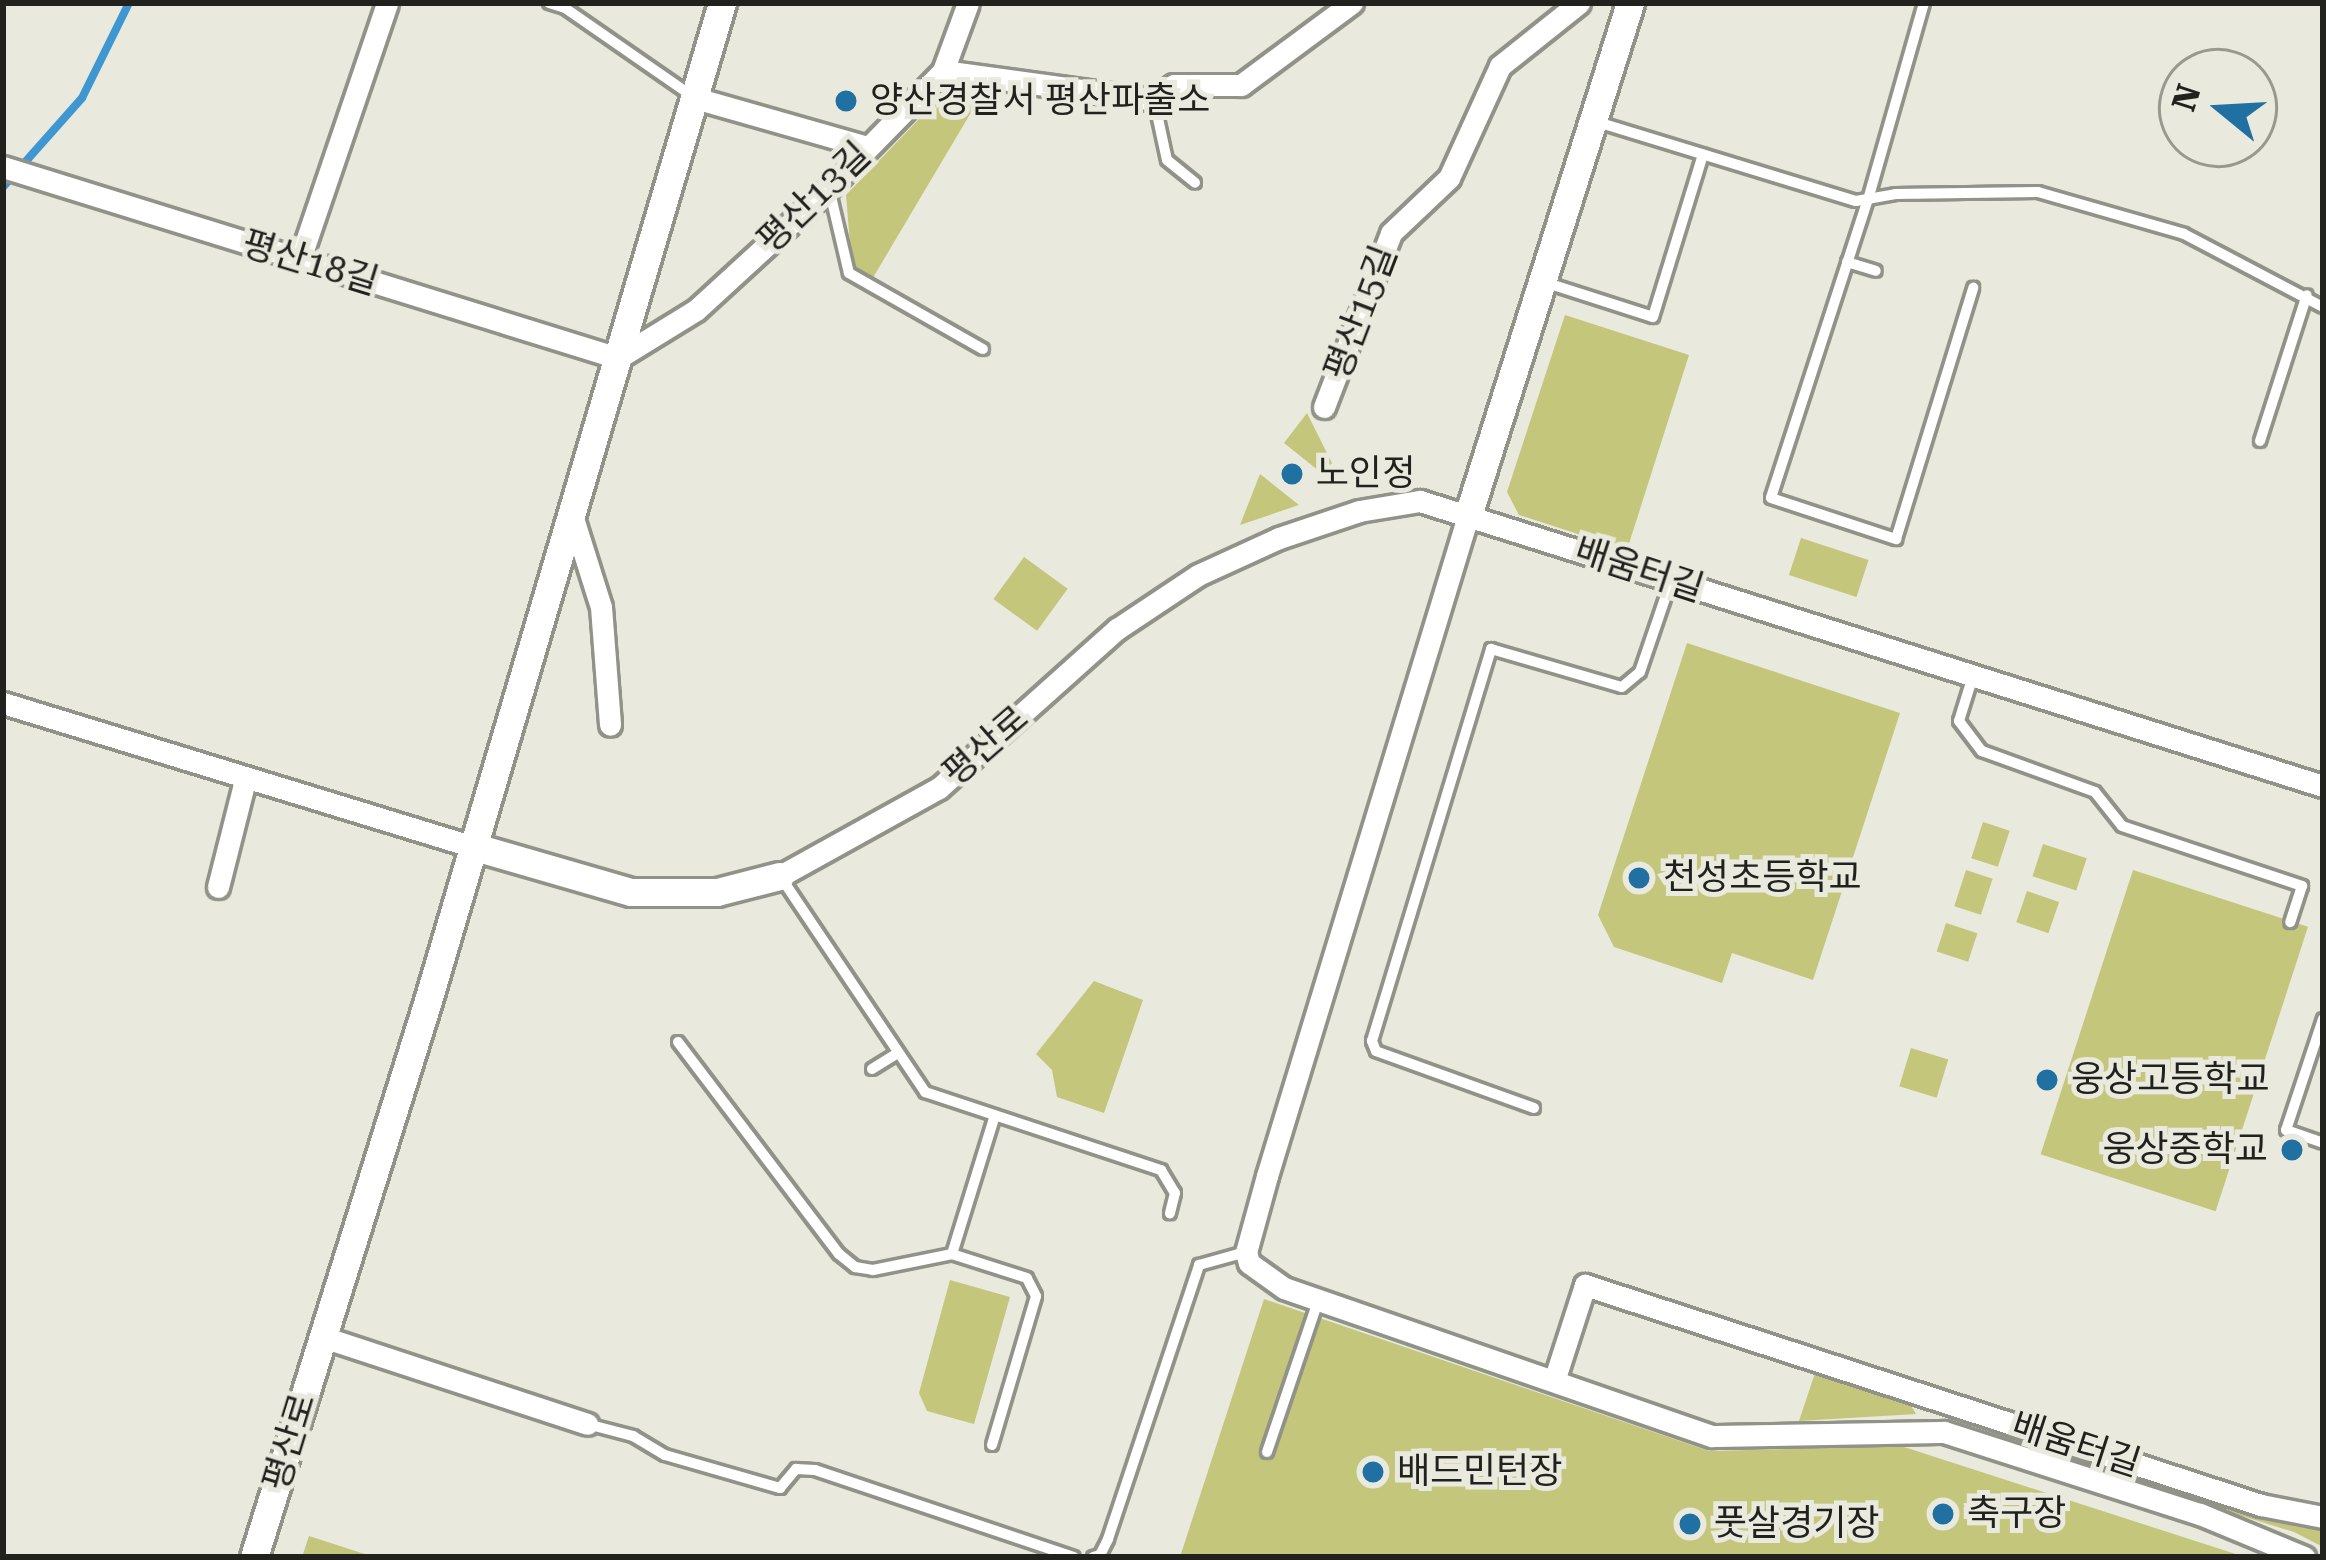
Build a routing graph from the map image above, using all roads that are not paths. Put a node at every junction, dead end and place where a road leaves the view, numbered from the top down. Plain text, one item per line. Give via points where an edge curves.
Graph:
1 (387, 3) edge
2 (549, 3) edge
3 (722, 3) edge
4 (968, 3) edge
5 (1352, 3) edge
6 (1579, 3) edge
7 (1630, 3) edge
8 (1924, 3) edge
9 (944, 71) junction
10 (694, 98) junction
11 (1154, 100) junction
12 (1591, 120) junction
13 (867, 147) junction
14 (1703, 154) junction
15 (3, 167) edge
16 (1195, 183) dead end
17 (829, 188) junction
18 (1868, 199) junction
19 (300, 260) junction
20 (1847, 262) junction
21 (1876, 271) dead end
22 (1541, 281) junction
23 (1973, 288) dead end
24 (2307, 295) junction
25 (2323, 307) edge
26 (983, 349) dead end
27 (618, 358) junction
28 (1324, 407) dead end
29 (2260, 441) dead end
30 (572, 515) junction
31 (1468, 516) junction
32 (1671, 581) junction
33 (1973, 676) junction
34 (3, 703) edge
35 (610, 725) dead end
36 (244, 780) junction
37 (2323, 786) edge
38 (475, 847) junction
39 (780, 876) junction
40 (218, 887) dead end
41 (2290, 922) dead end
42 (2323, 1019) edge
43 (678, 1042) dead end
44 (896, 1054) junction
45 (872, 1069) dead end
46 (1534, 1108) dead end
47 (995, 1115) junction
48 (2323, 1143) edge
49 (1170, 1213) dead end
50 (1246, 1252) junction
51 (952, 1254) junction
52 (1319, 1298) junction
53 (322, 1337) junction
54 (1554, 1381) junction
55 (1952, 1405) junction
56 (587, 1424) joint
57 (1944, 1432) junction
58 (992, 1445) dead end
59 (1267, 1452) dead end
60 (2323, 1517) edge
61 (254, 1557) edge
62 (1074, 1557) edge
63 (1093, 1557) edge
64 (2304, 1557) edge

1 - 19 street
2 - 10 lane
3 - 10 street, 평산로
4 - 9 street, 평산13길
5 - 11 street via 1241,85 1174,85
6 - 28 street, 평산15길 via 1500,66 1449,178 1391,233
7 - 12 street
8 - 18 lane
9 - 11 street
9 - 13 street, 평산13길
10 - 13 street
10 - 27 street, 평산로
11 - 16 lane via 1167,160
12 - 14 lane
12 - 22 street
13 - 17 street, 평산13길
14 - 18 lane
14 - 22 lane via 1653,316
15 - 19 street, 평산18길
17 - 26 lane via 849,273
17 - 27 street, 평산13길 via 696,310
18 - 20 lane
18 - 24 lane via 2038,191 2184,234
19 - 27 street, 평산18길
20 - 21 lane
20 - 23 lane via 1771,499 1896,539
22 - 31 street
24 - 25 lane
24 - 29 lane
27 - 30 street, 평산로
30 - 35 street via 602,607
30 - 38 street, 평산로
31 - 32 street, 배움터길
31 - 39 street, 평산로 via 1420,501 1359,511 1198,575 1117,629 939,788
31 - 50 street
32 - 33 street, 배움터길
32 - 46 lane via 1640,672 1622,687 1491,649 1372,1041 1376,1052
33 - 37 street, 배움터길
33 - 41 lane via 1959,721 1982,751 2095,792 2122,826 2302,886
34 - 36 street, 평산로
36 - 38 street, 평산로
36 - 40 street
38 - 39 street, 평산로 via 631,892 717,892
38 - 53 street, 평산로
39 - 44 lane
42 - 48 lane via 2286,1130
43 - 51 lane via 855,1267
44 - 45 lane
44 - 47 lane via 925,1091
47 - 49 lane via 1161,1170 1175,1193
47 - 51 lane
50 - 52 street, 배움터길 via 1260,1274
50 - 63 lane via 1199,1265 1108,1539
51 - 58 lane via 1034,1283
52 - 54 street, 배움터길
52 - 59 lane
53 - 56 street
53 - 61 street, 평산로
54 - 55 street, 배움터길 via 1585,1286
54 - 57 street, 배움터길 via 1712,1436
55 - 57 street
55 - 60 street, 배움터길 via 2261,1505
56 - 62 lane via 781,1488 796,1469 815,1470
57 - 64 street, 배움터길 via 2200,1514

